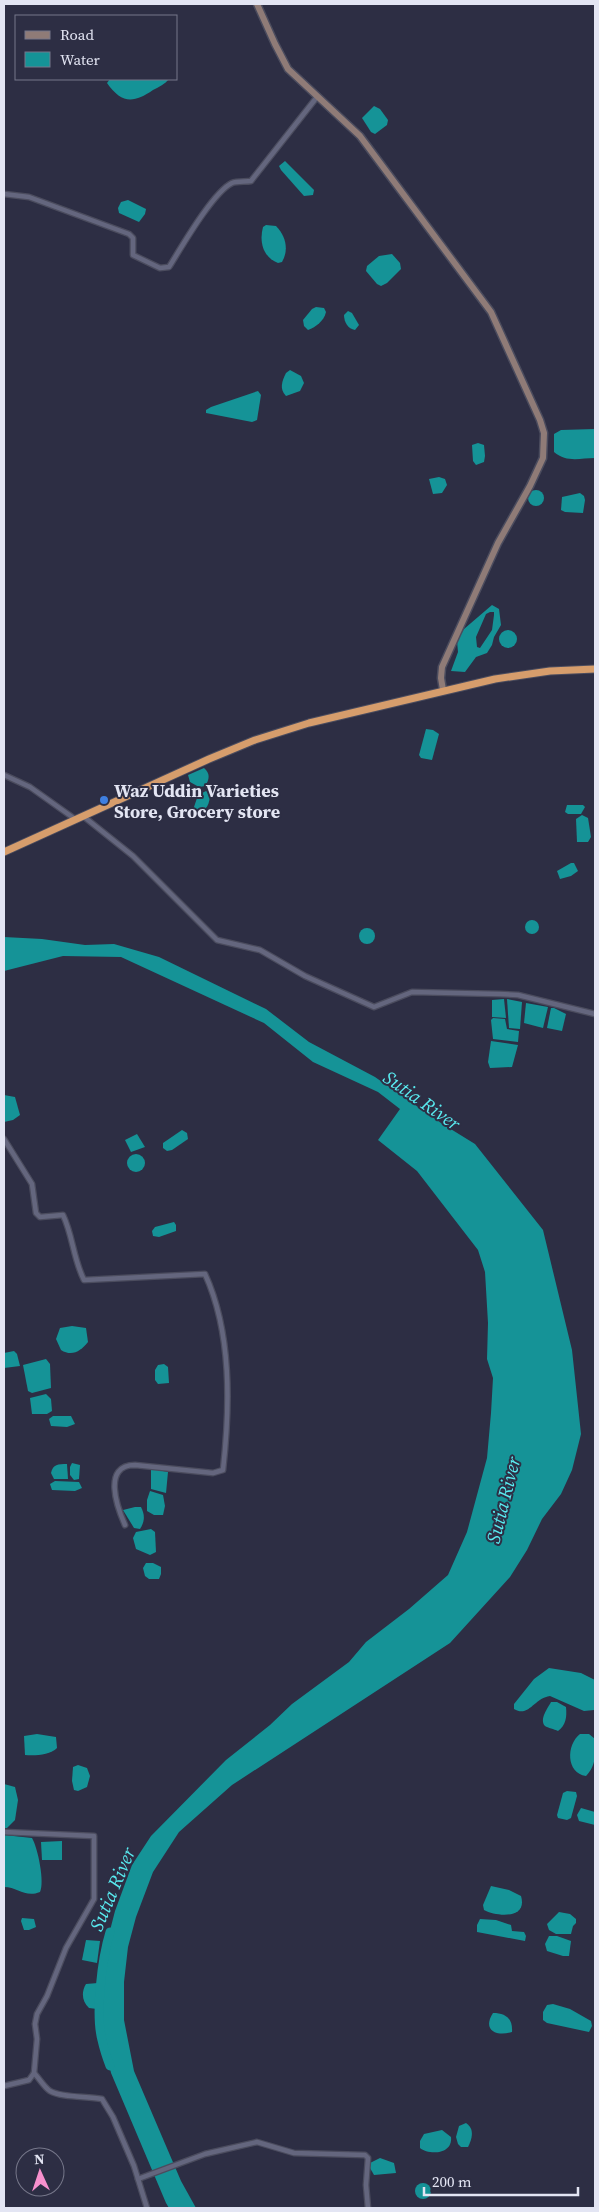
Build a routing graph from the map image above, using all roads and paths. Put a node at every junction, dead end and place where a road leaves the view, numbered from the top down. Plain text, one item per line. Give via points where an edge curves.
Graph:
1 (257, 4) edge
2 (318, 97) junction
3 (4, 194) edge
4 (595, 669) edge
5 (442, 690) junction
6 (4, 775) edge
7 (83, 816) junction
8 (75, 819) junction
9 (4, 852) edge
10 (595, 1014) edge
11 (4, 1139) edge
12 (125, 1525) dead end
13 (4, 1832) edge
14 (34, 2073) junction
15 (4, 2086) edge
16 (138, 2179) junction
17 (147, 2208) edge
18 (368, 2208) edge

1 - 2 main road via 288,69
2 - 3 street via 251,182 234,182 210,205 169,267 160,268 133,255 129,234 28,197
2 - 5 main road via 360,136 491,312 544,433 543,458 498,543 442,667
4 - 5 highway via 550,671
5 - 7 highway via 255,740
6 - 8 street via 37,791
7 - 8 highway
7 - 10 street via 132,856 217,940 260,950 305,976 374,1007 412,992 518,995
8 - 9 highway
11 - 12 street via 32,1184 36,1213 40,1217 63,1215 76,1264 84,1280 205,1274 214,1295 226,1357 223,1470 213,1473 123,1466 114,1482 117,1507
13 - 14 street via 94,1836 94,1899 66,1948 37,2014
14 - 15 street via 29,2080
14 - 16 street via 49,2090 62,2096 85,2095 102,2099 113,2117
16 - 17 street
16 - 18 street via 205,2154 258,2142 294,2153 364,2155 368,2158

